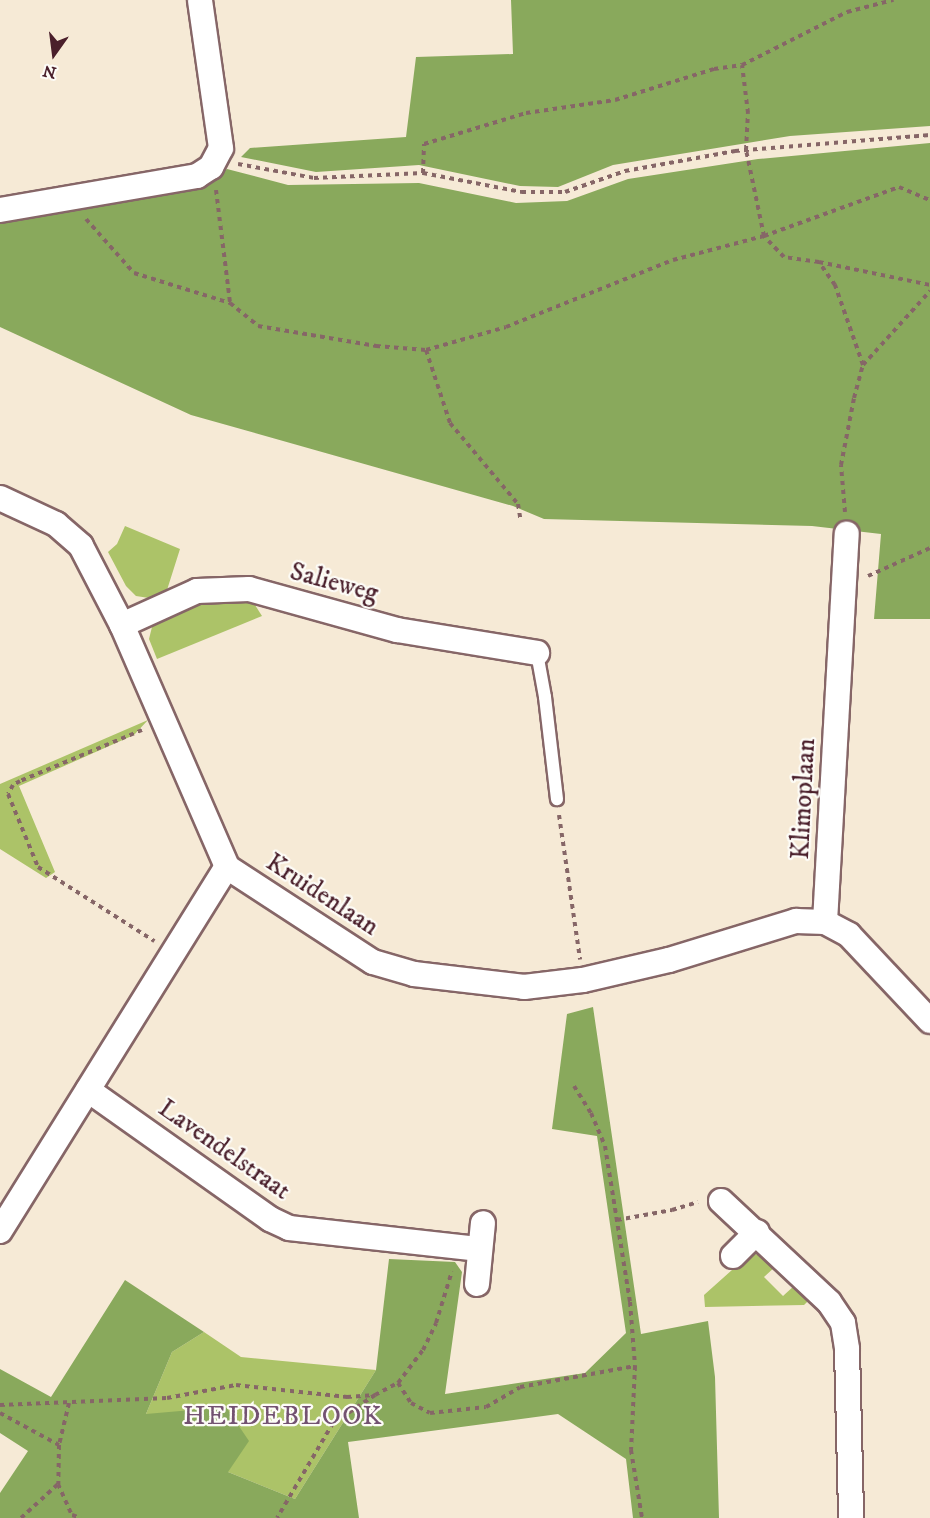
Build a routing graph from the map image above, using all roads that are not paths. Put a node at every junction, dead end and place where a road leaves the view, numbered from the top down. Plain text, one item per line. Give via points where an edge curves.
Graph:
1 (200, 0) edge
2 (0, 210) edge
3 (0, 498) edge
4 (847, 534) road end
5 (122, 625) junction
6 (537, 653) joint
7 (557, 799) road end
8 (227, 867) junction
9 (825, 922) junction
10 (930, 1021) edge
11 (88, 1090) junction
12 (721, 1201) dead end
13 (483, 1223) dead end
14 (0, 1231) edge
15 (757, 1232) junction
16 (480, 1249) junction
17 (733, 1256) dead end
18 (477, 1284) dead end
19 (851, 1518) edge

1 - 2 street via 221,148 211,167 197,176
3 - 5 street, Kruidenlaan via 56,524 81,546
4 - 9 street, Klimoplaan
5 - 6 street, Salieweg via 197,591 249,589 397,630
5 - 8 street, Kruidenlaan
6 - 7 lane
8 - 9 street, Kruidenlaan via 373,962 414,974 524,987 583,980 669,960 796,921
8 - 11 street
9 - 10 street via 849,935
11 - 14 street
11 - 16 street, Lavendelstraat via 270,1219 289,1228
12 - 15 street
13 - 16 street
15 - 17 street
15 - 19 street via 828,1302 843,1323
16 - 18 street

